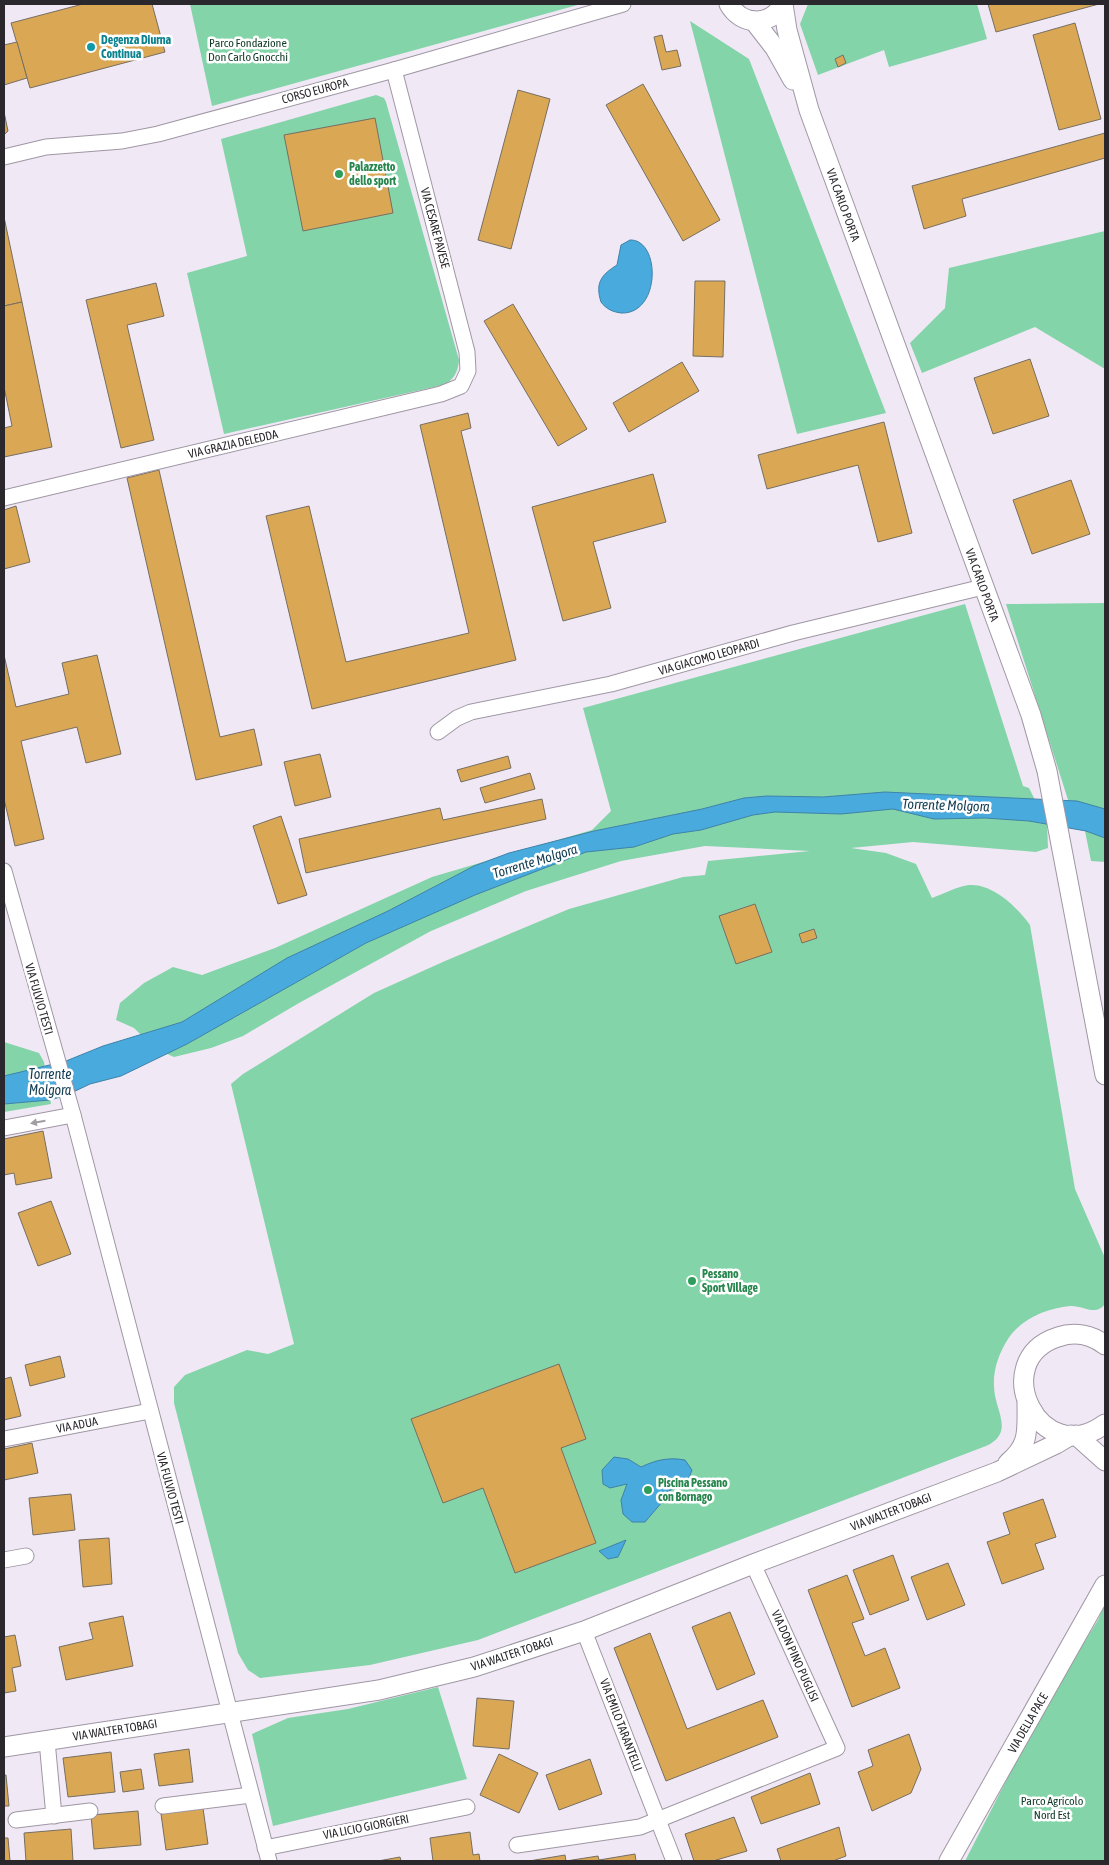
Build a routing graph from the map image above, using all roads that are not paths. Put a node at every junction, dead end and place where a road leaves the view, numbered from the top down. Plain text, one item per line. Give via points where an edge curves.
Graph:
1 (623, 4) edge
2 (729, 4) edge
3 (783, 4) edge
4 (754, 21) junction
5 (394, 70) junction
6 (809, 110) junction
7 (4, 157) edge
8 (461, 386) joint
9 (4, 498) edge
10 (983, 587) junction
11 (438, 732) dead end
12 (5, 878) edge
13 (1105, 1075) edge
14 (71, 1109) junction
15 (4, 1128) edge
16 (1103, 1340) edge
17 (1027, 1404) junction
18 (150, 1411) junction
19 (1105, 1424) edge
20 (1074, 1435) junction
21 (4, 1439) edge
22 (1105, 1461) edge
23 (997, 1472) junction
24 (26, 1556) dead end
25 (4, 1560) edge
26 (753, 1564) junction
27 (1105, 1585) edge
28 (584, 1631) junction
29 (229, 1712) junction
30 (47, 1741) junction
31 (4, 1747) edge
32 (251, 1795) junction
33 (163, 1806) dead end
34 (467, 1807) dead end
35 (90, 1811) dead end
36 (54, 1816) junction
37 (16, 1820) dead end
38 (658, 1820) junction
39 (517, 1845) dead end
40 (267, 1854) edge
41 (674, 1861) edge
42 (950, 1861) edge

1 - 5 street, CORSO EUROPA
2 - 4 street via 738,16
3 - 4 street via 771,17
3 - 6 street, VIA CARLO PORTA
4 - 6 street, VIA CARLO PORTA via 775,48
5 - 7 street, CORSO EUROPA via 158,134 122,141 46,147
5 - 8 street, VIA CESARE PAVESE via 467,352 468,371
6 - 10 street, VIA CARLO PORTA
8 - 9 street, VIA GRAZIA DELEDDA via 441,394
10 - 11 street, VIA GIACOMO LEOPARDI via 611,684 471,712
10 - 13 street, VIA CARLO PORTA via 1031,716 1046,771
12 - 14 street, VIA FULVIO TESTI
14 -> 15 street
14 - 18 street, VIA FULVIO TESTI
16 - 17 street, VIA WALTER TOBAGI via 1068,1334 1039,1348 1024,1374
17 - 20 street via 1046,1427
17 - 23 street, VIA WALTER TOBAGI via 1027,1434 1023,1448
18 - 21 street, VIA ADUA
18 - 29 street, VIA FULVIO TESTI
19 - 20 street, VIA WALTER TOBAGI via 1092,1432
20 - 22 street
20 - 23 street, VIA WALTER TOBAGI
23 - 26 street, VIA WALTER TOBAGI
24 - 25 street
26 - 28 street, VIA WALTER TOBAGI
26 - 38 street, VIA DON PINO PUGLISI via 836,1748
27 - 42 street, VIA DELLA PACE
28 - 29 street, VIA WALTER TOBAGI via 474,1667 388,1688
28 - 38 street, VIA EMILO TARANTELLI
29 - 30 street, VIA WALTER TOBAGI
29 - 32 street, VIA FULVIO TESTI
30 - 31 street, VIA WALTER TOBAGI
30 - 36 street
32 - 33 street
32 - 40 street, VIA FULVIO TESTI
34 - 40 street, VIA LICIO GIORGIERI
35 - 36 street
36 - 37 street
38 - 39 street via 627,1830
38 - 41 street, VIA EMILO TARANTELLI

